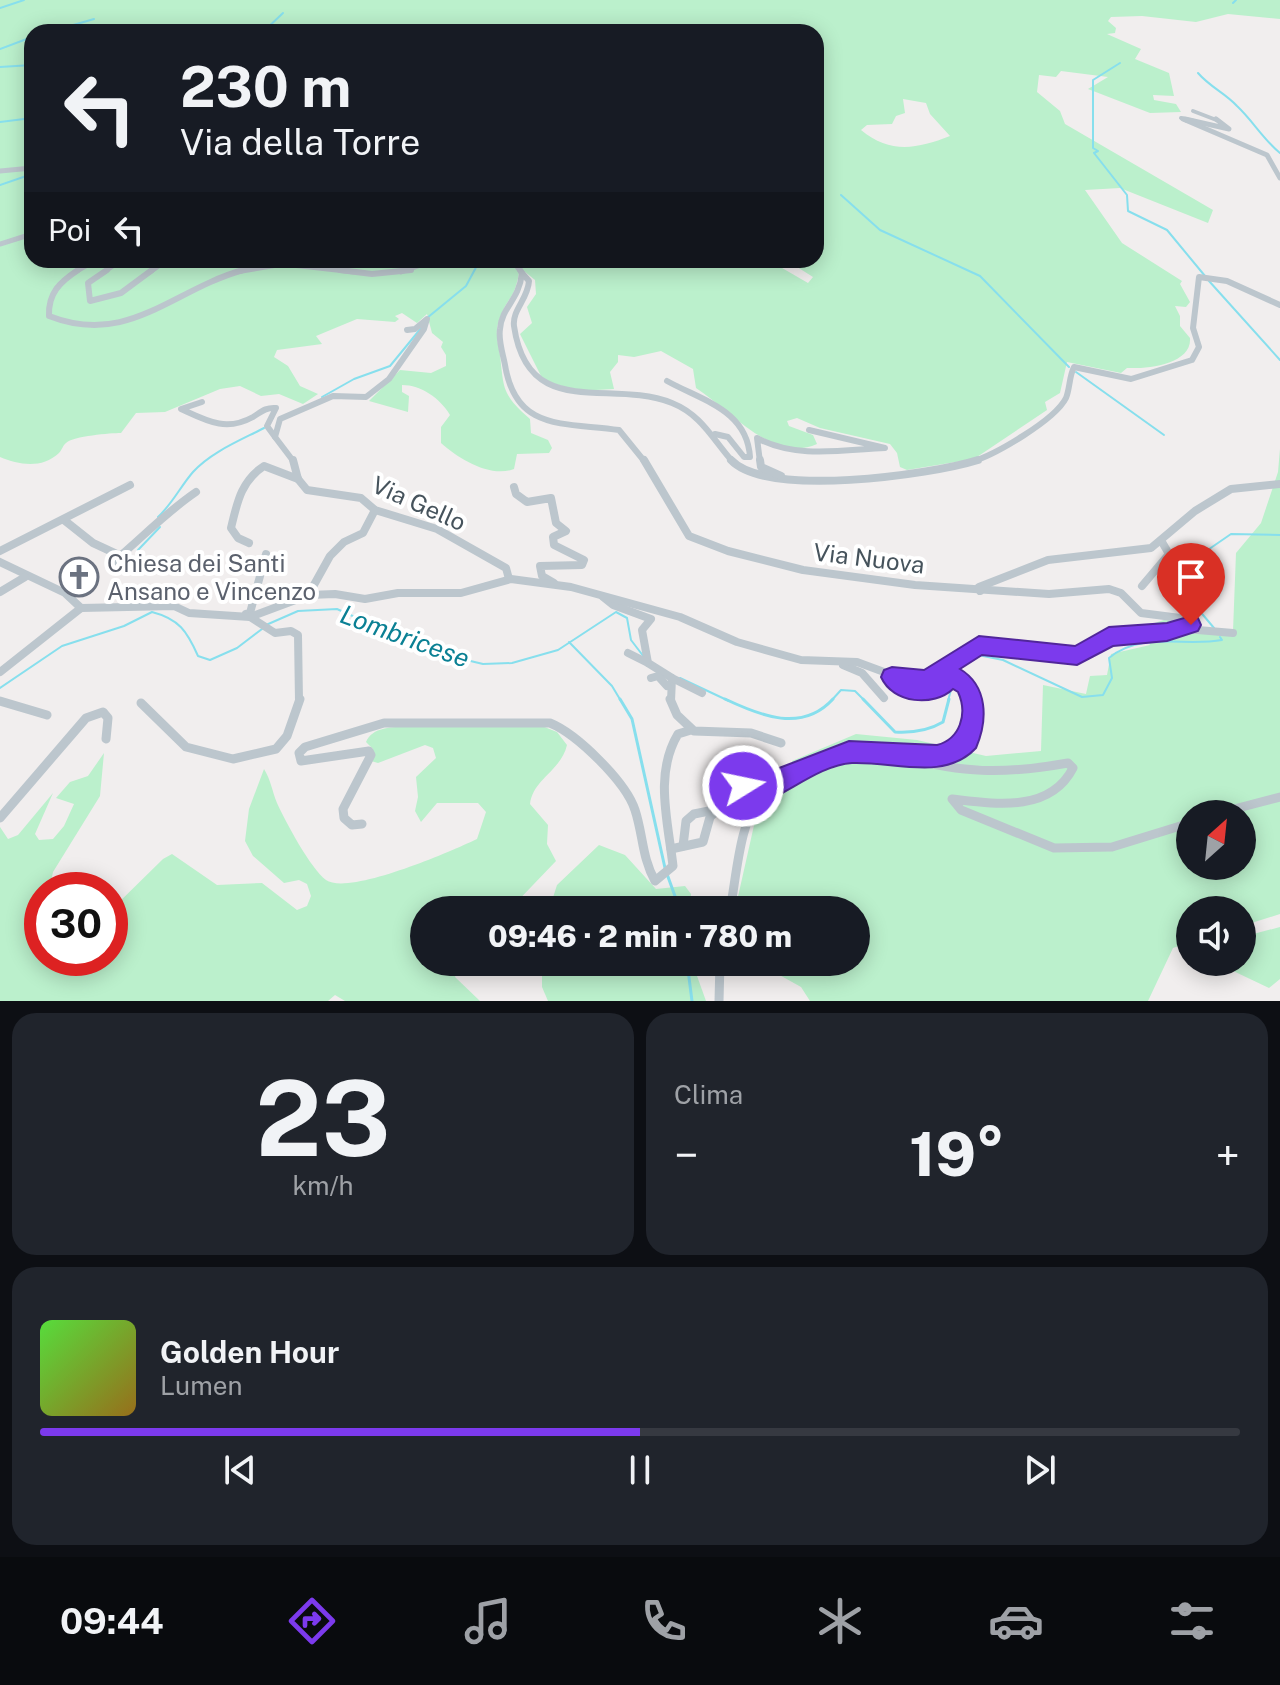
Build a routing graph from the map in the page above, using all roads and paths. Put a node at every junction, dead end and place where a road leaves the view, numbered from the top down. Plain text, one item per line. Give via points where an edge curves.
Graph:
1 (1193, 111) dead end
2 (24, 169) edge
3 (0, 171) edge
4 (1280, 178) edge
5 (24, 236) edge
6 (0, 244) edge
7 (84, 268) edge
8 (110, 268) edge
9 (155, 268) edge
10 (254, 268) edge
11 (319, 268) edge
12 (413, 268) edge
13 (518, 268) edge
14 (522, 273) junction
15 (1280, 305) edge
16 (407, 330) dead end
17 (667, 381) dead end
18 (202, 402) dead end
19 (809, 430) dead end
20 (715, 434) junction
21 (275, 437) junction
22 (298, 479) junction
23 (795, 480) junction
24 (1280, 484) edge
25 (130, 485) dead end
26 (514, 487) dead end
27 (196, 492) dead end
28 (375, 510) junction
29 (64, 520) junction
30 (1162, 542) junction
31 (249, 543) dead end
32 (0, 551) edge
33 (266, 554) dead end
34 (121, 556) junction
35 (0, 562) edge
36 (113, 562) dead end
37 (25, 577) junction
38 (506, 580) junction
39 (556, 585) junction
40 (1142, 586) dead end
41 (980, 591) junction
42 (0, 592) edge
43 (316, 595) junction
44 (603, 597) junction
45 (81, 608) junction
46 (245, 616) junction
47 (1186, 629) junction
48 (1233, 633) dead end
49 (628, 653) dead end
50 (830, 659) junction
51 (648, 663) junction
52 (0, 672) edge
53 (892, 677) junction
54 (651, 678) dead end
55 (670, 682) junction
56 (702, 693) dead end
57 (884, 698) dead end
58 (0, 701) edge
59 (141, 703) dead end
60 (47, 715) dead end
61 (691, 730) junction
62 (106, 739) dead end
63 (781, 743) dead end
64 (895, 755) junction
65 (762, 791) junction
66 (1280, 797) edge
67 (1256, 803) edge
68 (714, 810) junction
69 (0, 818) edge
70 (362, 824) dead end
71 (1176, 827) edge
72 (683, 846) junction
73 (671, 849) junction
74 (733, 896) edge
75 (720, 976) edge
76 (719, 1001) edge

1 - 4 street via 1229,129 1181,118 1267,155
2 - 3 street
5 - 6 street
7 - 10 street via 56,286 49,316 77,326 103,327 154,312 197,288
8 - 9 street via 88,283 90,301 117,296
11 - 12 street via 370,275
13 - 14 street
14 - 20 street via 529,290 513,323 524,358 541,384 563,392 635,393 670,402 693,413
14 - 41 street, Via Nuova via 520,292 503,314 499,331 509,391 534,418 619,430 641,455 689,536 752,559 803,570
15 - 23 street via 1204,275 1199,277 1193,328 1199,347 1192,360 1131,379 1074,367 1063,402 978,461 933,471
16 - 21 street via 426,319 380,389 366,397 351,392 320,401 280,419
17 - 20 street via 707,397 734,418 747,436 750,457 744,457 728,437
18 - 21 street via 181,409 208,424 231,428 276,408 268,427
19 - 23 street via 885,448 805,452 776,448 757,438 761,467
20 - 23 street via 742,470
21 - 22 street via 293,460
22 - 28 street, Via Gello via 307,490 361,498
22 - 31 street, Via Gello via 264,466 247,479 231,528
24 - 30 street via 1231,489 1195,511
25 - 29 street
26 - 39 street via 527,502 551,498 556,523 566,533 555,535 554,545 584,560 582,565 540,566 542,576
27 - 34 street
28 - 38 street, Via Gello via 437,529 481,555
28 - 43 street via 363,533 332,550 310,592
29 - 32 street
29 - 34 street
30 - 40 street via 1169,554
30 - 41 street via 1127,553 1048,560 979,587
33 - 46 street
34 - 36 street
35 - 37 street
37 - 42 street
37 - 45 street via 67,594
38 - 39 street
38 - 43 street via 461,593 365,599
39 - 44 street
41 - 47 street, Via Nuova via 1049,594 1109,589 1141,613 1188,619 1191,625
43 - 46 street
44 - 50 street via 680,617 737,642 801,660
44 - 51 street via 651,619 642,630
45 - 46 street via 170,606 189,613
45 - 52 street
46 - 59 street via 264,628 298,635 300,698 287,736 276,749 241,759 186,747
47 - 48 street
47 - 53 street via 1109,637 1077,656 979,645 927,680
49 - 51 street
50 - 53 street via 867,664
50 - 57 street via 862,673
51 - 55 street
53 - 64 street via 922,691 956,678 973,700 968,740 957,751
54 - 55 street
55 - 56 street
55 - 61 street via 668,698
58 - 60 street
61 - 63 street via 709,735 751,733
61 - 73 street via 678,734 664,767
62 - 69 street via 108,718 96,712
64 - 65 street via 849,752
64 - 71 street via 956,771 1019,772 1068,763 1073,768 1070,780 1047,797 1017,802 952,799 961,810 1054,848 1112,847
65 - 68 street via 743,786
65 - 74 street
66 - 67 street
68 - 72 street via 702,831 703,842
68 - 72 street via 686,821
70 - 73 street via 352,825 343,809 369,751 301,761 299,753 305,747 384,723 550,723 623,787 634,808 643,862 655,881 669,871
72 - 73 street
75 - 76 street

